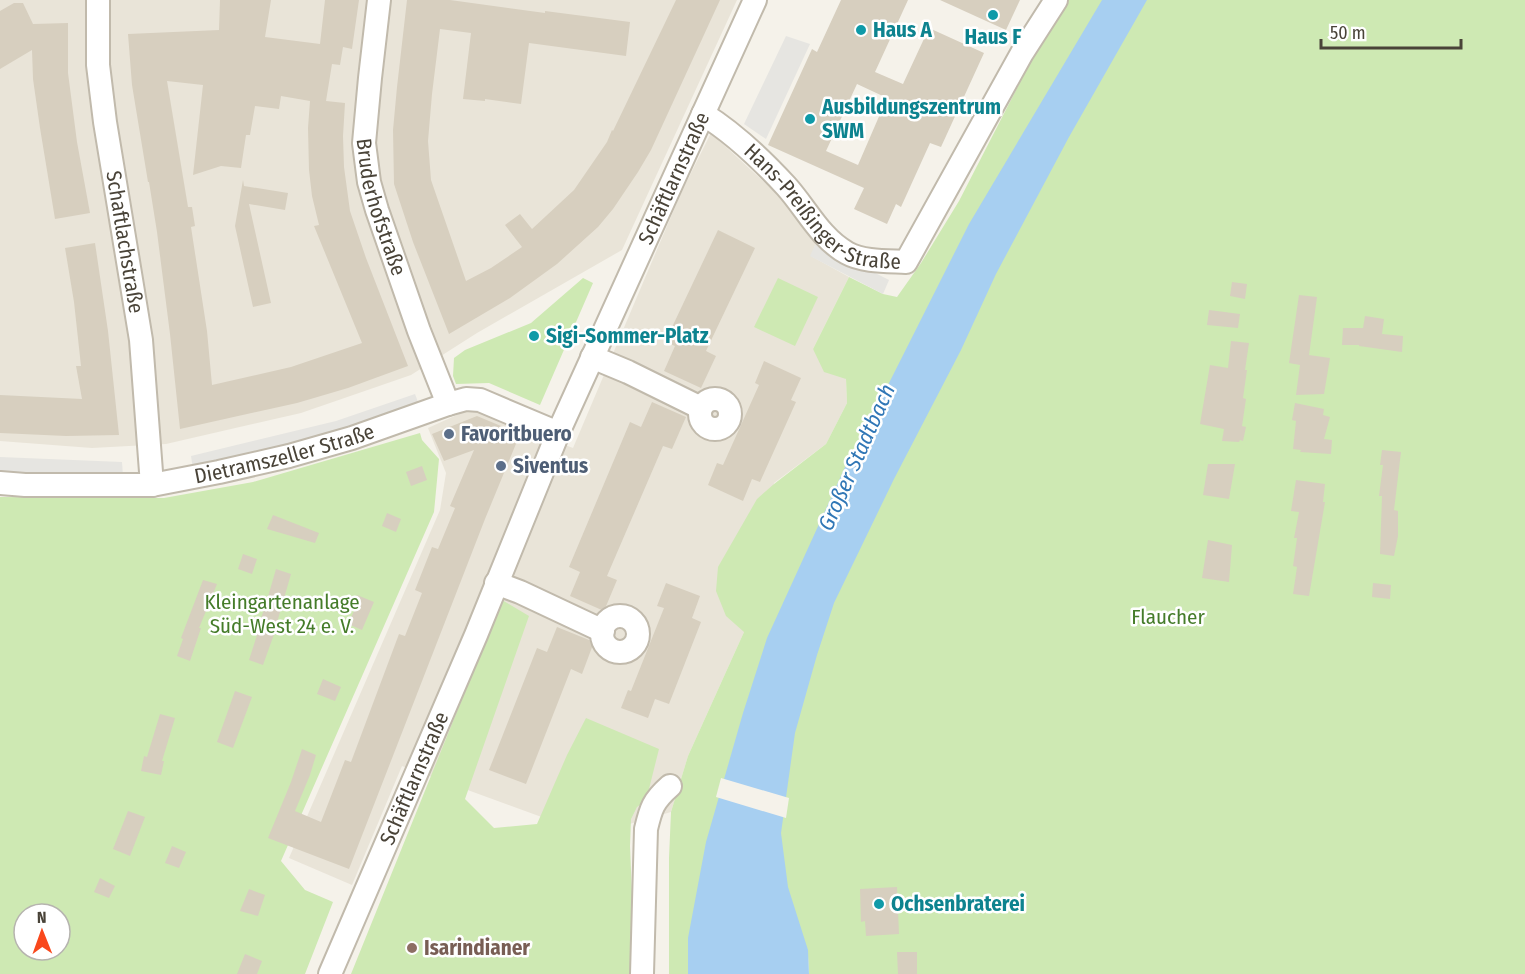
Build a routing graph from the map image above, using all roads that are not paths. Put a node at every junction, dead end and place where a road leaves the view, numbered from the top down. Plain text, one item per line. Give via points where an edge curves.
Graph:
1 (98, 0) edge
2 (380, 0) edge
3 (755, 0) edge
4 (1056, 0) edge
5 (703, 114) junction
6 (592, 357) junction
7 (448, 404) junction
8 (701, 408) dead end
9 (558, 433) junction
10 (0, 483) edge
11 (152, 485) junction
12 (496, 583) junction
13 (603, 631) dead end
14 (670, 786) dead end
15 (330, 974) edge
16 (642, 974) edge

1 - 11 street, Schaftlachstraße via 98,65 141,340
2 - 7 street, Bruderhofstraße via 364,143 369,182
3 - 5 street, Schäftlarnstraße
4 - 5 street, Hans-Preißinger-Straße via 1022,53 906,262 848,254 830,241 748,137
5 - 6 street, Schäftlarnstraße
6 - 8 street
6 - 9 street, Schäftlarnstraße
7 - 9 street, Dietramszeller Straße via 480,400
7 - 11 street, Dietramszeller Straße via 288,456
9 - 12 street, Schäftlarnstraße
10 - 11 street, Dietramszeller Straße
12 - 13 street
12 - 15 street, Schäftlarnstraße
14 - 16 street via 658,796 645,829

